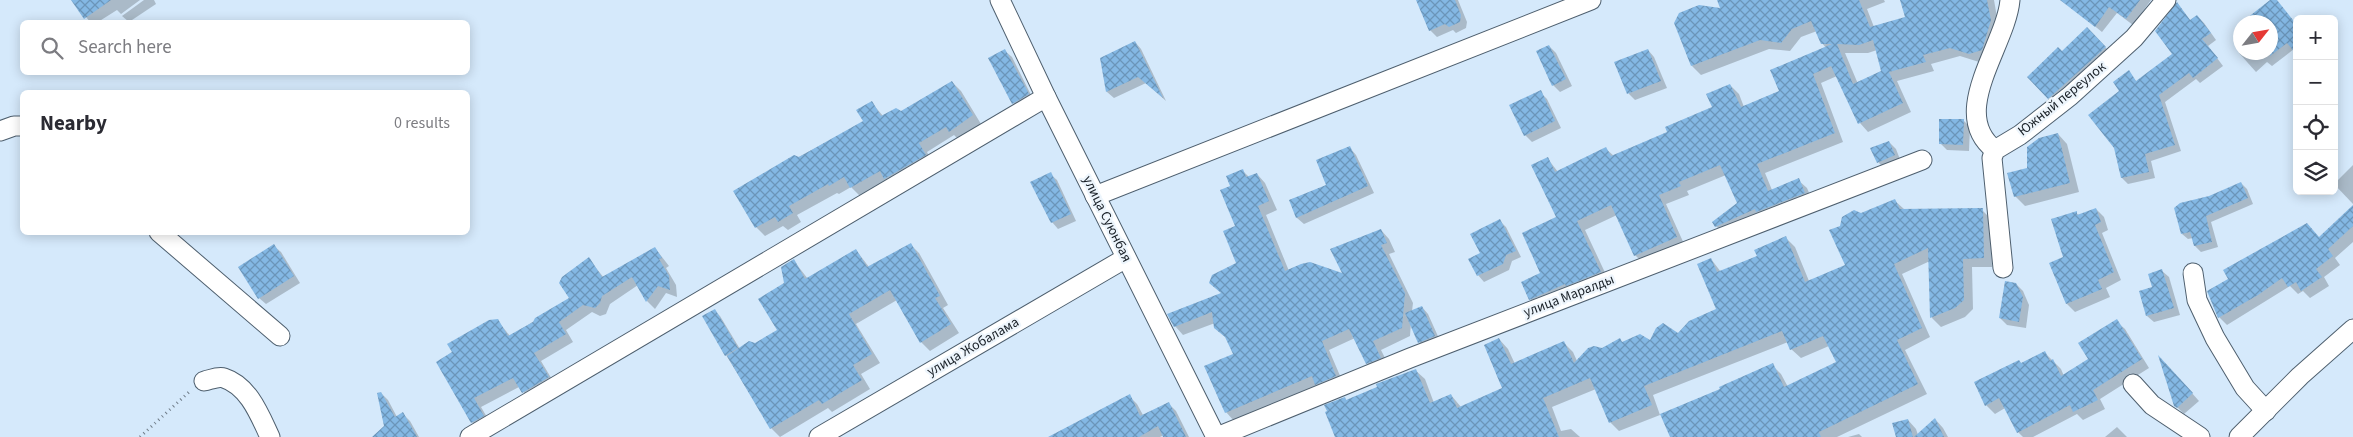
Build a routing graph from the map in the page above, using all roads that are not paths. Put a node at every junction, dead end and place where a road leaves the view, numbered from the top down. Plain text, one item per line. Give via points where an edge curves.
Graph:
1 (1000, 0) edge
2 (1591, 0) edge
3 (2010, 0) edge
4 (2166, 0) edge
5 (1046, 96) junction
6 (20, 126) edge
7 (0, 131) edge
8 (1995, 150) junction
9 (1922, 160) dead end
10 (1096, 196) junction
11 (162, 235) edge
12 (1126, 258) junction
13 (2003, 268) dead end
14 (2193, 273) dead end
15 (2353, 329) edge
16 (280, 336) dead end
17 (204, 381) road end
18 (2133, 384) dead end
19 (2266, 411) junction
20 (270, 437) edge
21 (470, 437) edge
22 (820, 437) edge
23 (1216, 437) edge
24 (2200, 437) edge
25 (2239, 437) edge

1 - 5 street, улица Суюнбая
2 - 10 street
3 - 8 street via 1978,92 1976,108 1977,127 1985,142
4 - 8 street, Южный переулок via 2134,38 2070,96
5 - 10 street, улица Суюнбая
5 - 21 street
6 - 7 street
8 - 13 street via 1992,158
9 - 23 street, улица Маралды via 1428,351
10 - 12 street, улица Суюнбая
11 - 16 street
12 - 22 street, улица Жобалама
12 - 23 street, улица Суюнбая
14 - 19 street via 2197,300 2215,338 2244,388
15 - 19 street
17 - 20 street via 222,377 235,384 246,394
18 - 24 street via 2152,405
19 - 25 street

